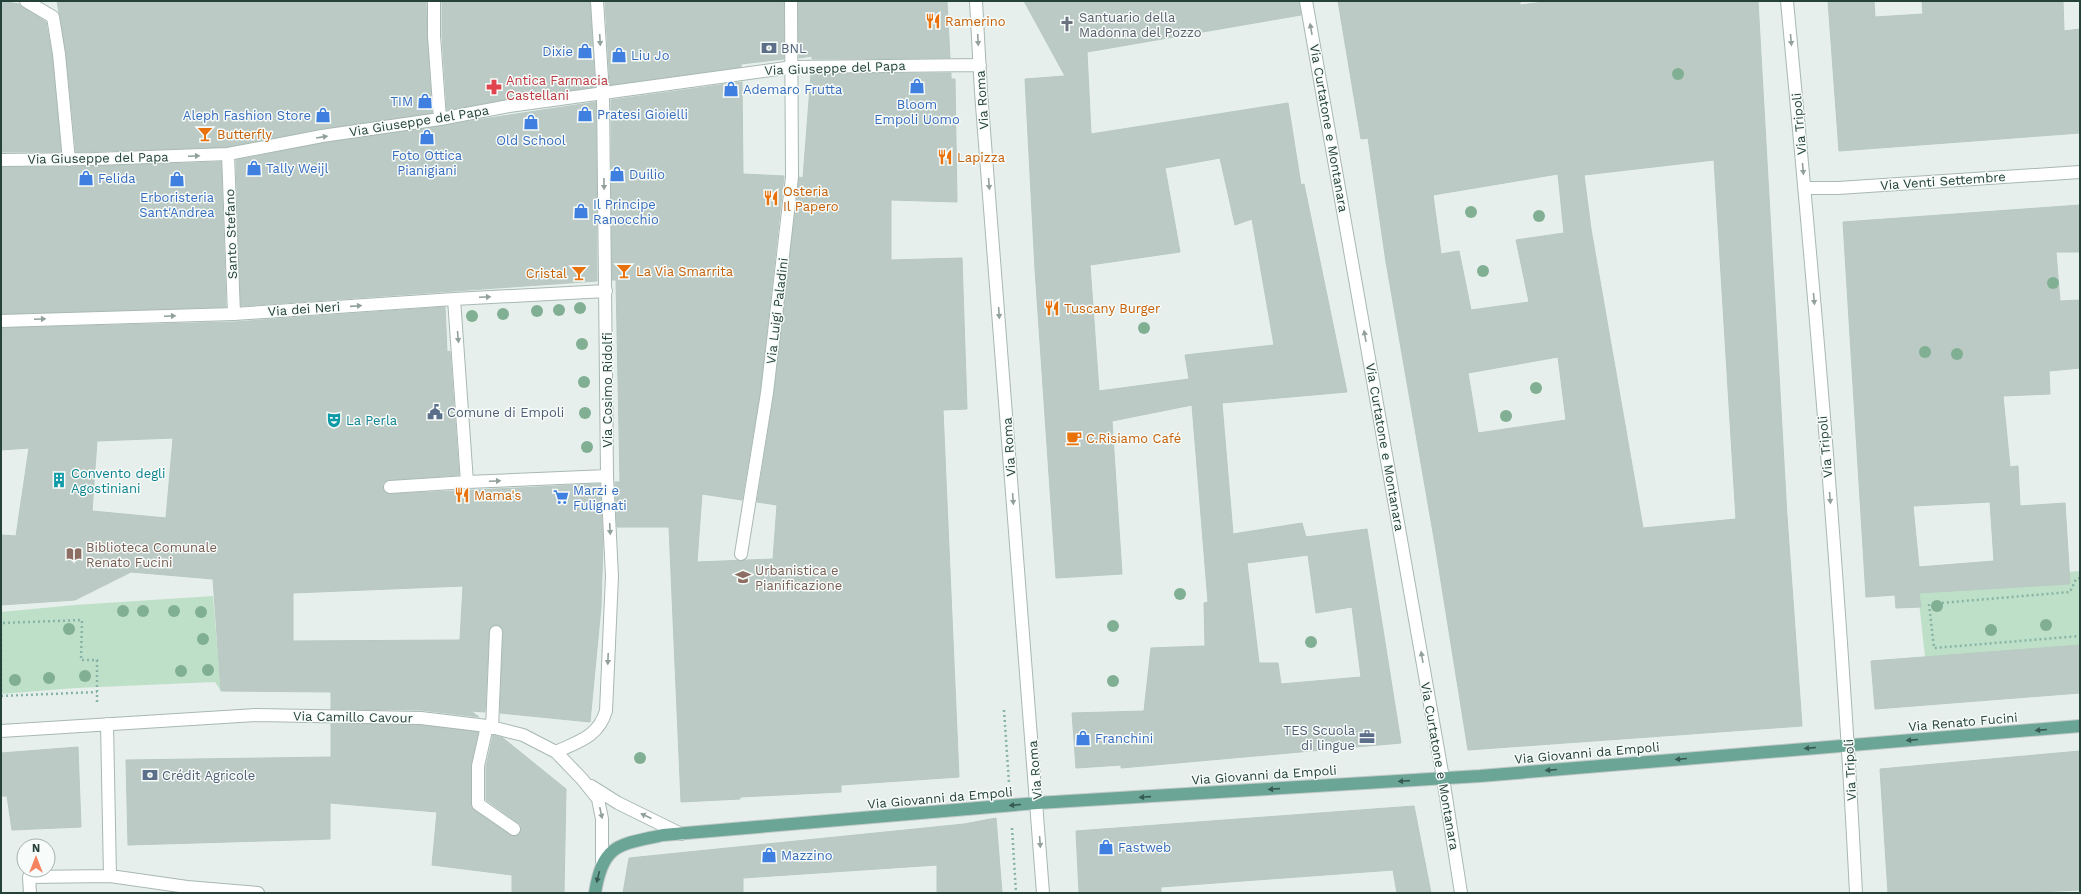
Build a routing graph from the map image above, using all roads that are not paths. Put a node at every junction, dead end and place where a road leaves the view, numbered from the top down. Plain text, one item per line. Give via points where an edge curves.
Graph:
1 (26, 1) edge
2 (434, 1) edge
3 (597, 1) edge
4 (791, 1) edge
5 (976, 1) edge
6 (1306, 1) edge
7 (1788, 1) edge
8 (793, 66) junction
9 (980, 66) junction
10 (603, 94) junction
11 (440, 119) junction
12 (228, 154) junction
13 (1, 160) edge
14 (68, 160) junction
15 (2080, 172) edge
16 (1805, 188) junction
17 (606, 291) junction
18 (454, 299) junction
19 (234, 314) junction
20 (1, 320) edge
21 (607, 476) junction
22 (468, 482) junction
23 (390, 487) dead end
24 (741, 554) dead end
25 (496, 632) dead end
26 (102, 725) junction
27 (2080, 726) edge
28 (489, 727) junction
29 (1, 731) edge
30 (1849, 745) junction
31 (556, 752) junction
32 (1443, 778) junction
33 (582, 779) junction
34 (1037, 804) junction
35 (514, 829) dead end
36 (680, 834) junction
37 (602, 862) junction
38 (110, 876) junction
39 (30, 893) edge
40 (258, 893) edge
41 (595, 893) edge
42 (1043, 893) edge
43 (1461, 893) edge
44 (1856, 893) edge

1 - 14 street via 52,17 59,54
2 - 11 street
3 -> 10 street, Via Cosimo Ridolfi
4 - 8 street, Via Luigi Paladini
5 -> 9 street, Via Roma
32 -> 6 street, Via Curtatone e Montanara
7 -> 16 street, Via Tripoli
8 - 9 street, Via Giuseppe del Papa
8 - 10 street, Via Giuseppe del Papa
8 - 24 street, Via Luigi Paladini via 792,177 767,393
9 -> 34 street, Via Roma
10 - 11 street, Via Giuseppe del Papa via 509,106
10 -> 17 street, Via Cosimo Ridolfi
12 -> 11 street, Via Giuseppe del Papa via 322,136
14 -> 12 street, Via Giuseppe del Papa
12 - 19 street, Santo Stefano
13 - 14 street, Via Giuseppe del Papa
15 - 16 street, Via Venti Settembre
16 -> 30 street, Via Tripoli
18 -> 17 street, Via dei Neri
17 - 21 street, Via Cosimo Ridolfi
19 -> 18 street, Via dei Neri
18 -> 22 street
20 -> 19 street, Via dei Neri
22 -> 21 street
21 -> 31 street, Via Cosimo Ridolfi via 612,576 606,711 602,723 589,737
22 - 23 street
25 - 28 street
26 - 28 street, Via Camillo Cavour via 256,715 421,718
26 - 29 street, Via Camillo Cavour
26 - 38 street
27 -> 30 main road, Via Renato Fucini
28 - 31 street, Via Camillo Cavour via 523,735
28 - 35 street via 478,766 478,804
30 -> 32 main road, Via Giovanni da Empoli
30 - 44 street, Via Tripoli
31 - 33 street, Via Camillo Cavour
32 -> 34 main road, Via Giovanni da Empoli
32 - 43 street, Via Curtatone e Montanara
36 -> 33 street via 618,804
33 -> 37 street via 598,799 602,819
34 -> 36 main road, Via Giovanni da Empoli
34 -> 42 street, Via Roma
36 - 37 main road, Via Giovanni da Empoli via 663,835 624,844
37 -> 41 main road
38 - 39 street via 29,877
38 - 40 street via 187,887

